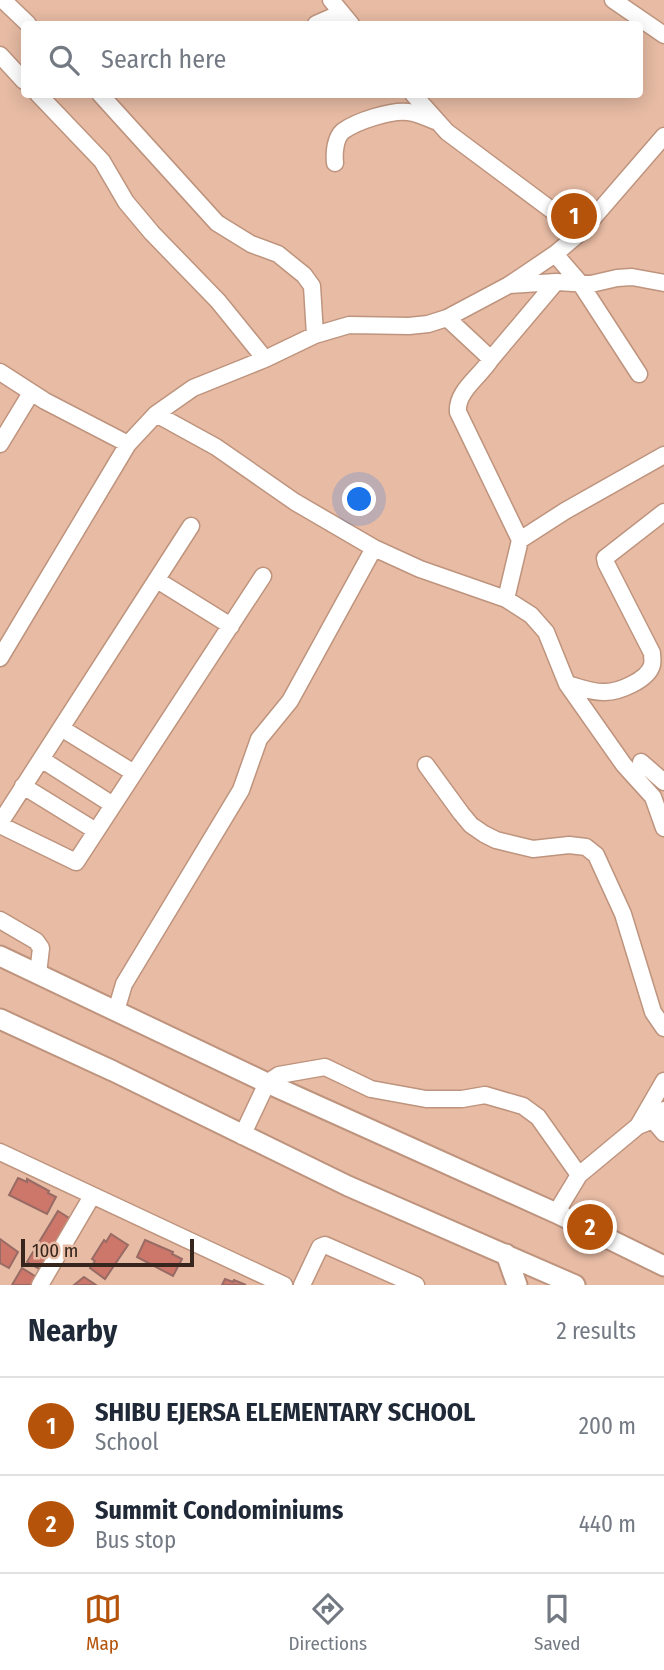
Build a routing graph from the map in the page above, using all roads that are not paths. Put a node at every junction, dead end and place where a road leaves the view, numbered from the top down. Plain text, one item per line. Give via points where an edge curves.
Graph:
1 (3, 0) edge
2 (612, 0) edge
3 (341, 12) edge
4 (25, 21) edge
5 (322, 21) edge
6 (664, 35) edge
7 (3, 66) edge
8 (21, 79) edge
9 (42, 98) edge
10 (104, 98) edge
11 (397, 98) edge
12 (417, 98) edge
13 (396, 112) junction
14 (437, 121) junction
15 (664, 136) edge
16 (335, 163) dead end
17 (581, 232) junction
18 (555, 254) junction
19 (556, 282) junction
20 (580, 283) junction
21 (664, 283) edge
22 (509, 285) junction
23 (447, 318) junction
24 (315, 335) junction
25 (265, 359) junction
26 (491, 359) junction
27 (0, 372) edge
28 (639, 374) dead end
29 (31, 393) junction
30 (156, 414) junction
31 (0, 443) edge
32 (128, 444) junction
33 (664, 455) edge
34 (664, 512) edge
35 (191, 526) dead end
36 (520, 540) junction
37 (374, 548) junction
38 (263, 576) dead end
39 (156, 580) junction
40 (506, 599) junction
41 (231, 626) junction
42 (658, 651) edge
43 (0, 658) edge
44 (567, 684) junction
45 (61, 728) junction
46 (41, 759) junction
47 (641, 762) dead end
48 (426, 765) dead end
49 (134, 773) junction
50 (664, 782) edge
51 (23, 786) junction
52 (113, 805) junction
53 (0, 824) edge
54 (664, 828) edge
55 (96, 831) junction
56 (0, 920) edge
57 (0, 956) edge
58 (38, 974) junction
59 (116, 1011) junction
60 (0, 1019) edge
61 (664, 1028) edge
62 (664, 1081) edge
63 (267, 1083) junction
64 (652, 1118) edge
65 (664, 1133) edge
66 (242, 1136) junction
67 (0, 1152) edge
68 (579, 1174) junction
69 (92, 1196) junction
70 (556, 1213) junction
71 (506, 1254) junction
72 (664, 1266) edge
73 (40, 1285) edge
74 (284, 1285) edge
75 (302, 1285) edge
76 (416, 1285) edge
77 (517, 1285) edge
78 (575, 1285) edge

1 - 4 street
2 - 6 street
3 - 5 street
7 - 8 street
9 - 25 street via 102,161 126,202
10 - 24 street via 217,223 278,254 304,275 312,286
11 - 13 street
12 - 14 street
13 - 14 street
13 - 16 street via 342,132
14 - 17 street
15 - 17 street
17 - 18 street
18 - 20 street
18 - 22 street
19 - 20 street
19 - 22 street
19 - 26 street
20 - 21 street via 632,277
20 - 28 street
22 - 23 street
23 - 24 street via 409,326 349,325
23 - 26 street
24 - 25 street
25 - 30 street via 193,388
26 - 36 street via 461,394 458,412
27 - 29 street
29 - 31 street
29 - 32 street
30 - 32 street
30 - 37 street
32 - 43 street
33 - 36 street
34 - 42 street via 605,558
35 - 39 street
36 - 40 street
37 - 40 street
37 - 59 street via 290,701 259,739 241,790 124,984
38 - 41 street
39 - 41 street
39 - 45 street
40 - 44 street via 531,615 546,632
41 - 49 street
42 - 44 street via 647,673 617,690 592,691
44 - 54 street via 624,765 653,797
45 - 46 street
45 - 49 street
46 - 51 street
46 - 52 street
47 - 50 street
48 - 61 street via 471,825 496,841 533,849 586,847 596,855 623,914 653,1012
49 - 52 street
51 - 53 street
51 - 55 street
52 - 55 street
53 - 55 street via 76,862
56 - 58 street via 41,948
57 - 58 main road
58 - 59 main road
59 - 63 main road
60 - 66 main road
62 - 64 street
63 - 66 street
63 - 68 street via 279,1074 325,1067 356,1084 385,1092 426,1099 485,1095 505,1099 538,1117
63 - 70 main road
64 - 65 street
64 - 68 street
66 - 71 main road
67 - 69 street
68 - 70 street
69 - 73 street
69 - 74 street
70 - 72 main road
71 - 77 main road
71 - 78 main road
75 - 76 street via 320,1247 326,1245

